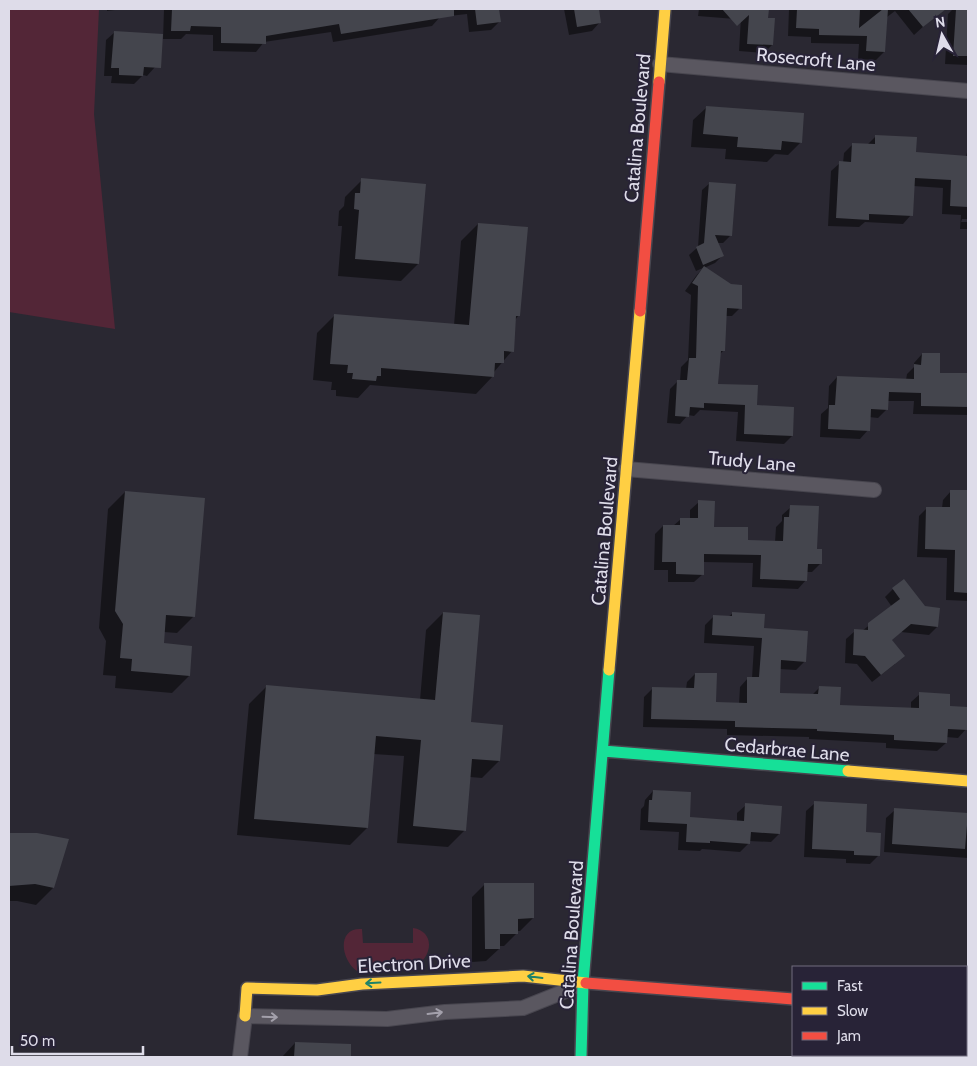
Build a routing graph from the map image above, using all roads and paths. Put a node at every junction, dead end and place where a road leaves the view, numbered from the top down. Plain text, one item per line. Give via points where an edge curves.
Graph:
1 (665, 9) edge
2 (660, 64) junction
3 (968, 91) edge
4 (626, 470) junction
5 (874, 490) dead end
6 (603, 751) junction
7 (968, 782) edge
8 (584, 984) junction
9 (792, 999) edge
10 (245, 1016) junction
11 (240, 1057) edge
12 (581, 1057) edge

1 - 2 main road, Catalina Boulevard
2 - 3 street, Rosecroft Lane
2 - 4 main road, Catalina Boulevard
4 - 5 street, Trudy Lane
4 - 6 main road, Catalina Boulevard
6 - 7 main road, Cedarbrae Lane
6 - 8 main road, Catalina Boulevard
8 - 9 main road, Electron Drive
10 -> 8 street, Electron Drive via 387,1019 523,1008
8 -> 10 main road, Electron Drive via 523,976 362,984 317,990 247,988
8 - 12 main road, Catalina Boulevard
10 - 11 street

